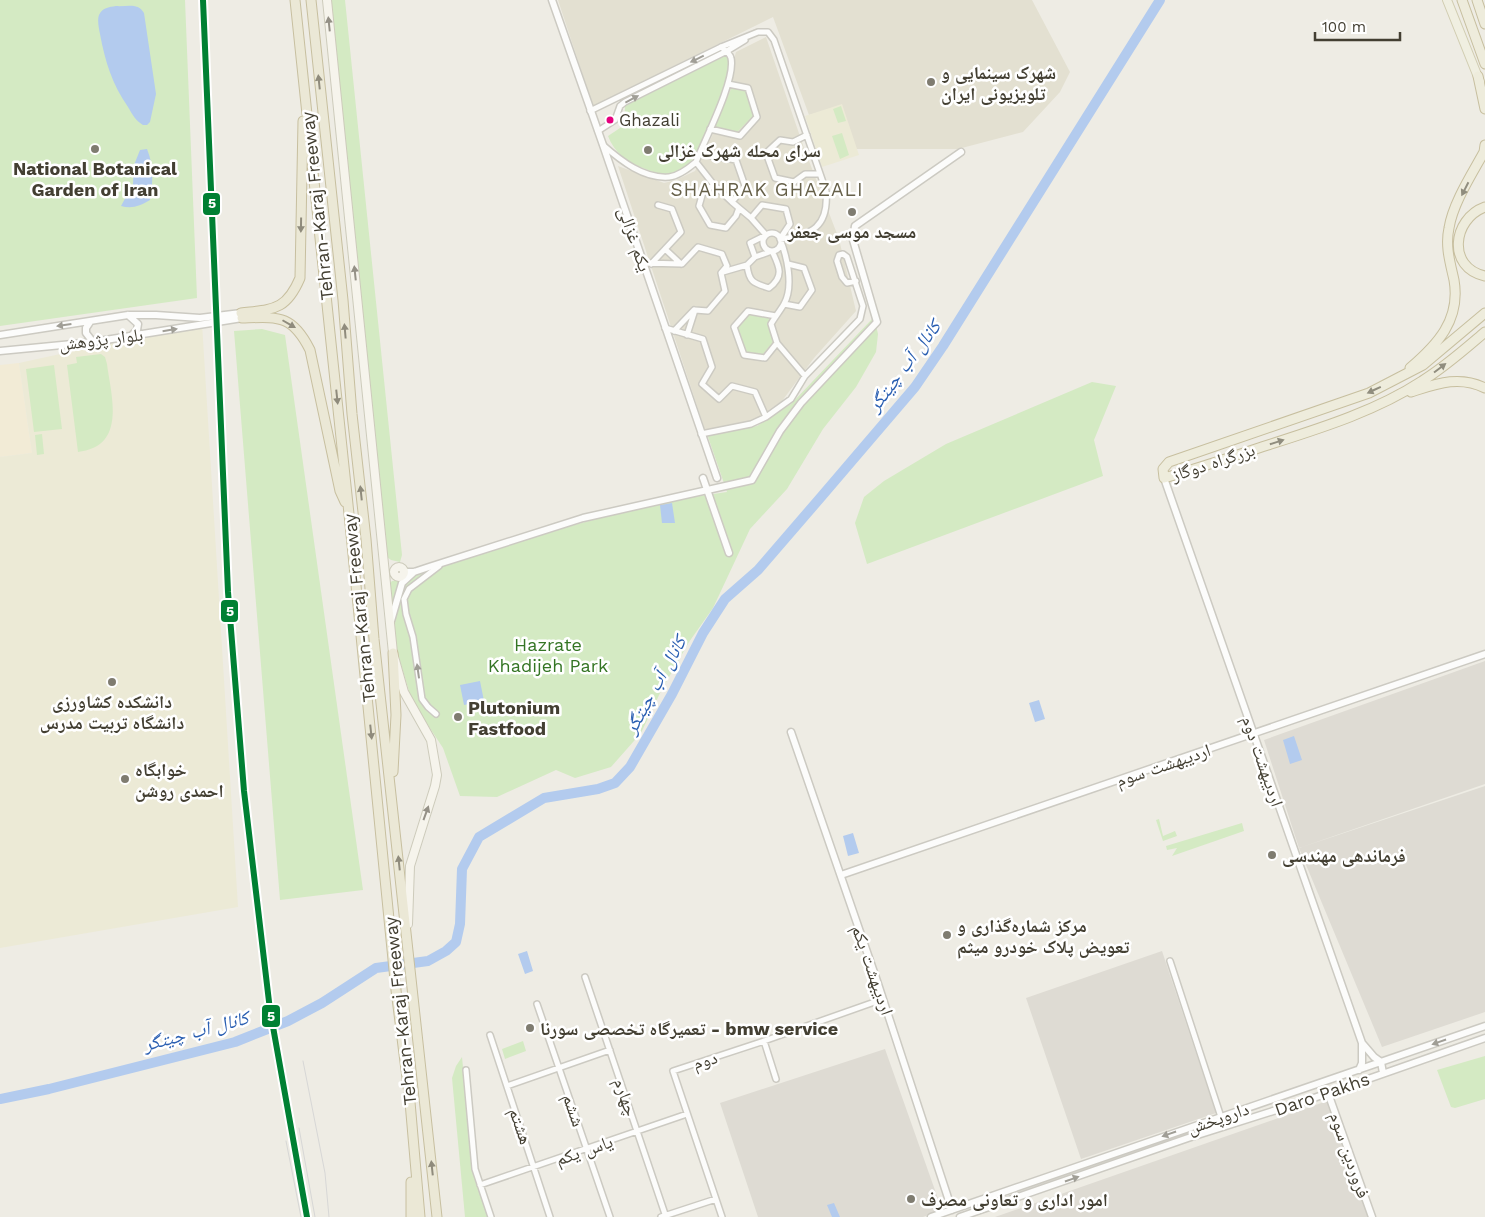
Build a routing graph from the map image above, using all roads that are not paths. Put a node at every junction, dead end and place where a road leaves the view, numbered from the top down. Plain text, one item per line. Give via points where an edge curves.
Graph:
1 (295, 0) edge
2 (310, 0) edge
3 (327, 0) edge
4 (552, 0) edge
5 (1447, 0) edge
6 (1462, 0) edge
7 (1478, 0) edge
8 (1485, 11) edge
9 (1485, 24) edge
10 (758, 32) junction
11 (721, 47) junction
12 (727, 51) junction
13 (1485, 64) edge
14 (1478, 76) junction
15 (728, 84) junction
16 (642, 86) junction
17 (304, 88) junction
18 (645, 92) junction
19 (1485, 95) edge
20 (608, 103) junction
21 (1485, 109) edge
22 (590, 111) junction
23 (618, 114) junction
24 (710, 129) junction
25 (598, 131) junction
26 (807, 135) junction
27 (603, 145) junction
28 (1485, 145) edge
29 (961, 152) dead end
30 (700, 154) junction
31 (696, 162) junction
32 (820, 174) junction
33 (714, 185) junction
34 (732, 202) junction
35 (658, 206) dead end
36 (1485, 207) edge
37 (739, 208) junction
38 (752, 218) junction
39 (766, 235) junction
40 (780, 239) junction
41 (665, 249) junction
42 (772, 251) junction
43 (755, 256) junction
44 (787, 256) junction
45 (643, 263) junction
46 (651, 264) junction
47 (682, 264) junction
48 (788, 264) junction
49 (747, 265) junction
50 (720, 273) junction
51 (1485, 276) edge
52 (856, 282) junction
53 (784, 304) junction
54 (694, 310) junction
55 (1485, 313) edge
56 (128, 315) junction
57 (242, 315) junction
58 (776, 316) junction
59 (201, 321) junction
60 (90, 322) junction
61 (665, 328) junction
62 (674, 331) junction
63 (1485, 332) edge
64 (0, 335) edge
65 (687, 335) junction
66 (131, 336) junction
67 (93, 342) junction
68 (777, 343) junction
69 (0, 351) edge
70 (805, 376) junction
71 (1397, 379) junction
72 (1485, 388) edge
73 (1391, 399) junction
74 (766, 417) junction
75 (701, 434) junction
76 (703, 478) dead end
77 (717, 478) dead end
78 (1164, 478) junction
79 (708, 491) junction
80 (349, 514) junction
81 (728, 553) dead end
82 (443, 563) junction
83 (384, 567) junction
84 (395, 572) junction
85 (405, 572) joint
86 (414, 572) junction
87 (386, 582) junction
88 (390, 622) junction
89 (393, 653) junction
90 (1485, 654) edge
91 (436, 714) dead end
92 (791, 732) dead end
93 (1254, 734) junction
94 (392, 800) junction
95 (840, 875) junction
96 (408, 946) junction
97 (1170, 961) dead end
98 (585, 977) dead end
99 (883, 999) junction
100 (537, 1004) dead end
101 (1485, 1026) edge
102 (490, 1035) dead end
103 (1485, 1038) edge
104 (764, 1041) junction
105 (1362, 1043) junction
106 (610, 1050) junction
107 (1381, 1062) junction
108 (559, 1068) junction
109 (466, 1070) dead end
110 (1359, 1070) junction
111 (1383, 1073) junction
112 (776, 1079) dead end
113 (507, 1086) junction
114 (1328, 1093) junction
115 (688, 1114) junction
116 (1221, 1117) junction
117 (637, 1132) junction
118 (413, 1149) junction
119 (587, 1149) junction
120 (534, 1167) junction
121 (480, 1185) junction
122 (716, 1199) junction
123 (952, 1210) junction
124 (411, 1217) edge
125 (420, 1217) edge
126 (437, 1217) edge
127 (491, 1217) edge
128 (550, 1217) edge
129 (610, 1217) edge
130 (664, 1217) edge
131 (722, 1217) edge
132 (931, 1217) edge
133 (960, 1217) edge
134 (1372, 1217) edge

1 - 17 highway, Tehran-Karaj Freeway
94 -> 2 highway, Tehran-Karaj Freeway
83 -> 3 main road
4 - 22 street, یکم غزالی
5 - 14 main road
6 - 13 highway
7 - 8 highway
7 - 9 highway
10 - 11 street
10 - 12 street
10 - 26 street via 768,32 774,40
11 - 12 street
11 -> 16 street
12 - 15 street via 732,60
12 - 18 street
14 - 19 main road
14 - 21 highway
15 - 24 street
15 - 24 street via 748,88 757,117 740,136
16 - 18 street
16 - 20 street
17 -> 57 highway via 300,278 292,294 277,308
17 -> 80 highway, Tehran-Karaj Freeway
23 -> 18 street via 620,106
20 - 22 street
20 - 23 street
22 - 25 street, یکم غزالی
23 - 25 street via 615,120
24 - 30 street
25 - 27 street, یکم غزالی
26 - 32 street
26 - 32 street via 793,142 780,140 766,152 775,178 794,182 805,174
27 - 31 street via 627,164 659,176 670,177
27 - 45 street, یکم غزالی
28 -> 71 highway via 1449,225 1446,244 1454,283 1451,319 1431,350
29 - 79 street via 855,226 853,240 877,322 801,403 780,430 752,480
30 - 31 street
30 - 34 street via 736,160 745,186
31 - 33 street
32 - 40 street via 827,200 826,210 816,228 799,237
33 - 34 street
33 - 37 street via 703,192 699,206 710,224 726,228
34 - 37 street
35 - 41 street via 672,209 681,232
36 - 51 highway via 1465,222 1458,242 1460,255 1468,268
37 - 38 street
38 - 39 street
38 - 40 street via 762,205 786,209 790,224
39 - 40 street via 774,233
39 - 42 street via 763,243
39 - 43 street via 750,243
40 - 42 street via 779,247
40 - 44 street
41 - 46 street
41 - 47 street
42 - 43 street
42 - 44 street
42 - 49 street via 780,274 768,288 748,277
43 - 49 street
44 - 48 street
45 - 46 street
45 - 61 street, یکم غزالی
46 - 47 street
47 - 50 street via 698,247 722,254 727,266
48 - 53 street via 788,295
48 - 53 street via 804,268 812,290 800,307
49 - 50 street
50 - 54 street via 725,291 708,311
52 - 52 street via 847,257 839,255 837,260 842,277 847,283
52 - 70 street via 863,306 860,319
53 - 58 street
54 - 62 street
54 - 65 street
55 - 71 highway, بزرگراه دوگاز via 1423,365
56 - 59 street, بلوار پژوهش via 156,314
56 - 60 street, بلوار پژوهش
56 - 66 street via 138,324
57 - 59 street
57 -> 80 highway via 274,317 288,322 304,338 310,350 340,491
58 - 68 street via 771,324
58 - 68 street via 748,310 734,327 744,355 765,358
66 -> 59 street, بلوار پژوهش
60 -> 64 street, بلوار پژوهش
60 - 67 street via 86,333
61 - 62 street
61 - 75 street, یکم غزالی
62 - 65 street
73 -> 63 highway, بزرگراه دوگاز via 1422,381
65 - 74 street via 703,339 712,368 702,384 719,399 732,386 755,392
66 - 67 street, بلوار پژوهش
67 - 69 street, بلوار پژوهش
68 - 70 street
70 - 74 street via 791,399
71 -> 78 highway, بزرگراه دوگاز via 1369,393 1169,462 1163,469
72 - 73 highway via 1462,382 1442,382
78 -> 73 highway, بزرگراه دوگاز via 1350,417
74 - 75 street via 751,424
75 - 77 street, یکم غزالی
76 - 79 street
78 - 93 street, اردیبهشت دوم
79 - 81 street
79 - 82 street via 583,518
80 -> 118 highway, Tehran-Karaj Freeway
82 - 86 street
91 -> 82 street via 422,699 404,599 409,588
83 - 84 main road
83 - 87 main road
84 - 85 main road via 401,567
84 - 87 main road
85 - 86 street
86 - 88 street via 402,583
87 - 88 main road
88 - 89 main road
89 - 94 highway via 396,715
96 -> 89 main road via 410,866 437,776 431,740 404,692
90 - 93 street, اردیبهشت سوم
92 - 95 street, اردیبهشت یکم
93 - 95 street, اردیبهشت سوم
93 - 105 street, اردیبهشت دوم
96 -> 94 highway, Tehran-Karaj Freeway
95 - 99 street, اردیبهشت یکم
126 -> 96 highway, Tehran-Karaj Freeway
97 - 116 street
98 - 106 street, چهارم
99 - 104 street, دوم
99 - 123 street, اردیبهشت یکم
100 - 108 street, ششم
101 -> 107 street, داروپخش
102 - 113 street, هشتم
103 - 111 street, Daro Pakhs
104 - 112 street
104 - 115 street, دوم via 673,1071
105 - 107 street, اردیبهشت دوم
105 - 110 street, اردیبهشت دوم
106 - 108 street
106 - 117 street, چهارم
107 - 110 street, داروپخش
107 - 111 street
108 - 113 street
108 - 119 street, ششم
109 - 121 street via 475,1170
110 - 116 street, داروپخش
111 - 114 street, Daro Pakhs
113 - 120 street, هشتم
133 -> 114 street, Daro Pakhs
114 - 134 street, فروردین سوم
115 - 117 street, یاس یکم
115 - 122 street, دوم
116 -> 123 street, داروپخش
117 - 119 street, یاس یکم
117 - 130 street, چهارم
118 - 124 highway
118 - 125 highway, Tehran-Karaj Freeway
119 - 120 street, یاس یکم
119 - 129 street, ششم
120 - 121 street, یاس یکم
120 - 128 street, هشتم
121 - 127 street
122 - 130 street
122 - 131 street, دوم
123 - 132 street, داروپخش

